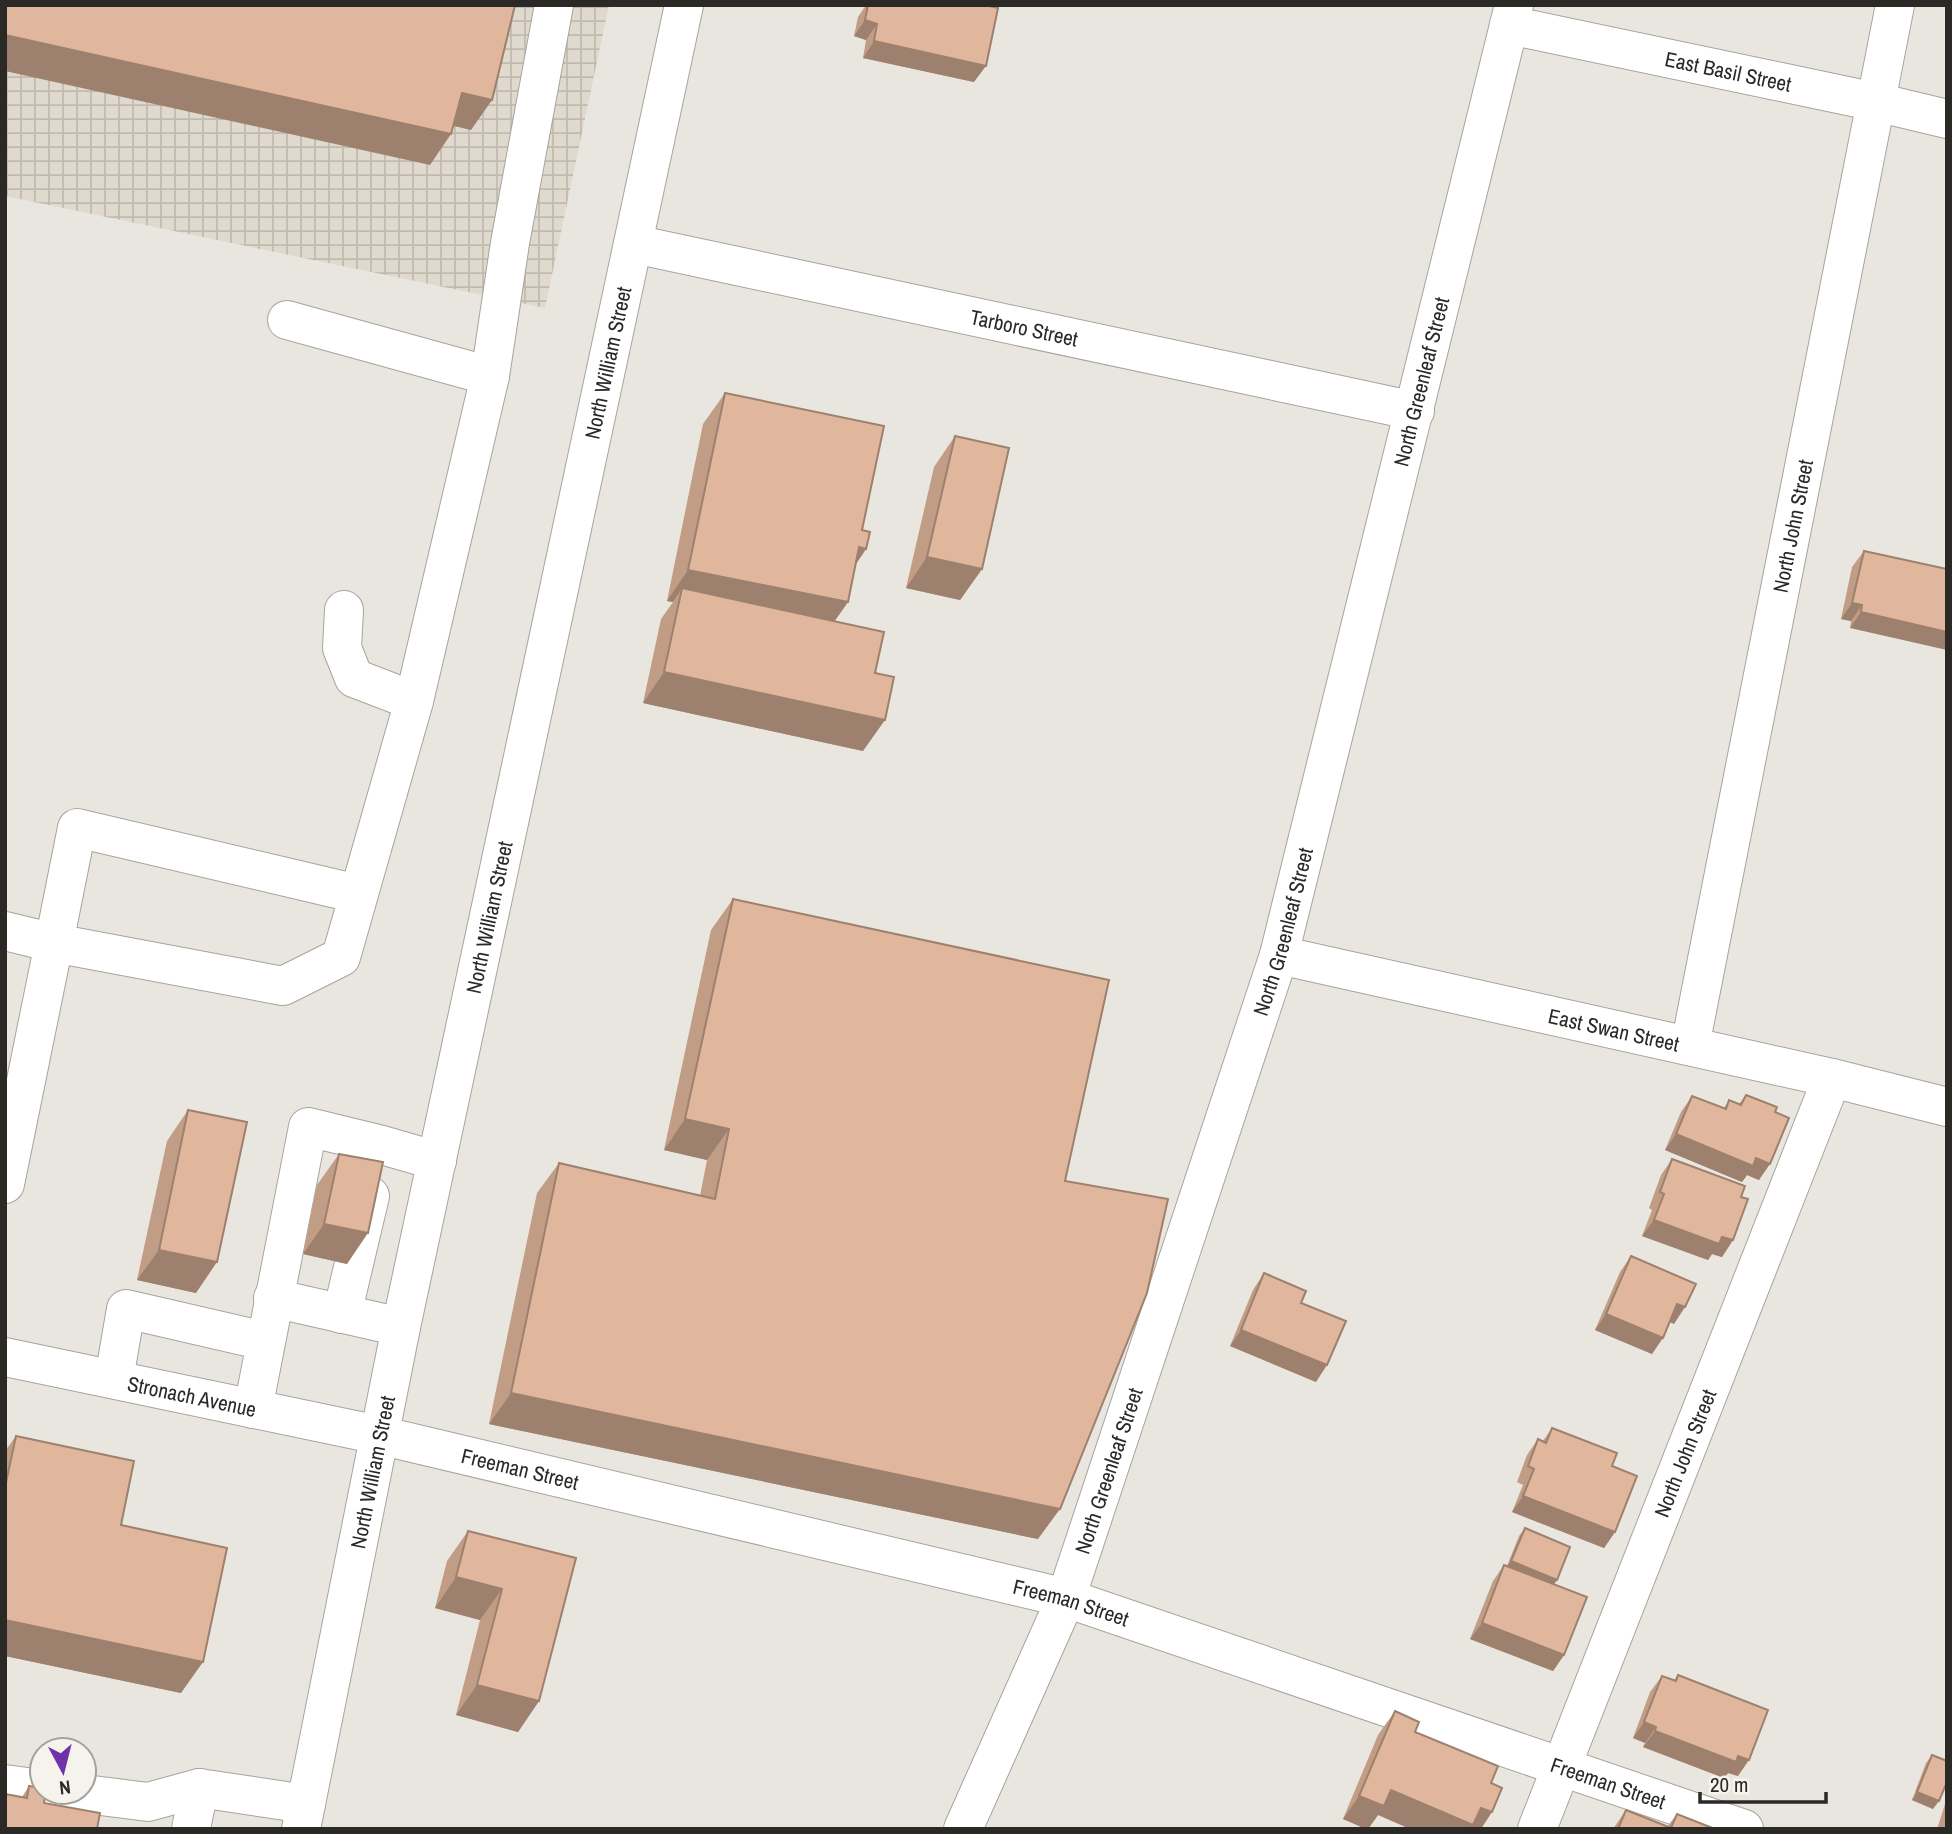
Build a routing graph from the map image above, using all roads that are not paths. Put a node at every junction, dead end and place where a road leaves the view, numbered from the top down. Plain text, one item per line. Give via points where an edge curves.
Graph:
1 (554, 5) edge
2 (684, 5) edge
3 (1895, 5) edge
4 (1512, 15) edge
5 (1876, 102) junction
6 (1947, 119) edge
7 (634, 244) junction
8 (287, 320) dead end
9 (490, 376) junction
10 (1415, 411) junction
11 (344, 610) dead end
12 (414, 701) junction
13 (358, 894) junction
14 (5, 931) edge
15 (54, 943) junction
16 (1279, 956) junction
17 (1690, 1046) junction
18 (1832, 1078) junction
19 (1947, 1107) edge
20 (382, 1145) junction
21 (437, 1161) junction
22 (5, 1184) edge
23 (274, 1298) junction
24 (342, 1314) junction
25 (401, 1327) junction
26 (265, 1341) junction
27 (5, 1357) edge
28 (114, 1380) junction
29 (253, 1409) junction
30 (379, 1435) junction
31 (1066, 1598) junction
32 (1561, 1767) junction
33 (5, 1784) edge
34 (28, 1787) edge
35 (198, 1788) junction
36 (98, 1796) edge
37 (148, 1802) junction
38 (5, 1809) edge
39 (303, 1816) edge
40 (191, 1829) edge
41 (963, 1829) edge
42 (1537, 1829) edge
43 (1744, 1829) edge

1 - 9 street
2 - 7 street, North William Street
3 - 5 street, North John Street
4 - 5 street, East Basil Street
4 - 10 street, North Greenleaf Street
5 - 6 street, East Basil Street
5 - 17 street, North John Street
7 - 10 street, Tarboro Street
7 - 21 street, North William Street
8 - 9 street
9 - 12 street
10 - 16 street, North Greenleaf Street
11 - 12 street via 342,648 354,678
12 - 13 street
13 - 15 street via 341,957 284,986
13 - 15 street via 76,828
14 - 15 street
15 - 22 street
16 - 17 street, East Swan Street
16 - 31 street, North Greenleaf Street
17 - 18 street, East Swan Street
18 - 19 street, East Swan Street
18 - 32 street, North John Street
20 - 21 street
20 - 23 street via 308,1127
20 - 24 street
21 - 25 street, North William Street
23 - 24 street
23 - 26 street
24 - 25 street
25 - 30 street, North William Street
26 - 28 street via 126,1309
26 - 29 street
27 - 28 street, Stronach Avenue
28 - 29 street, Stronach Avenue
29 - 30 street, Stronach Avenue
30 - 31 street, Freeman Street
30 - 39 street, North William Street
31 - 32 street, Freeman Street
31 - 41 street, North Greenleaf Street
32 - 42 street, North John Street
32 - 43 street, Freeman Street
33 - 34 street
35 - 37 street
35 - 39 street
35 - 40 street
36 - 37 street
37 - 38 street via 115,1823

